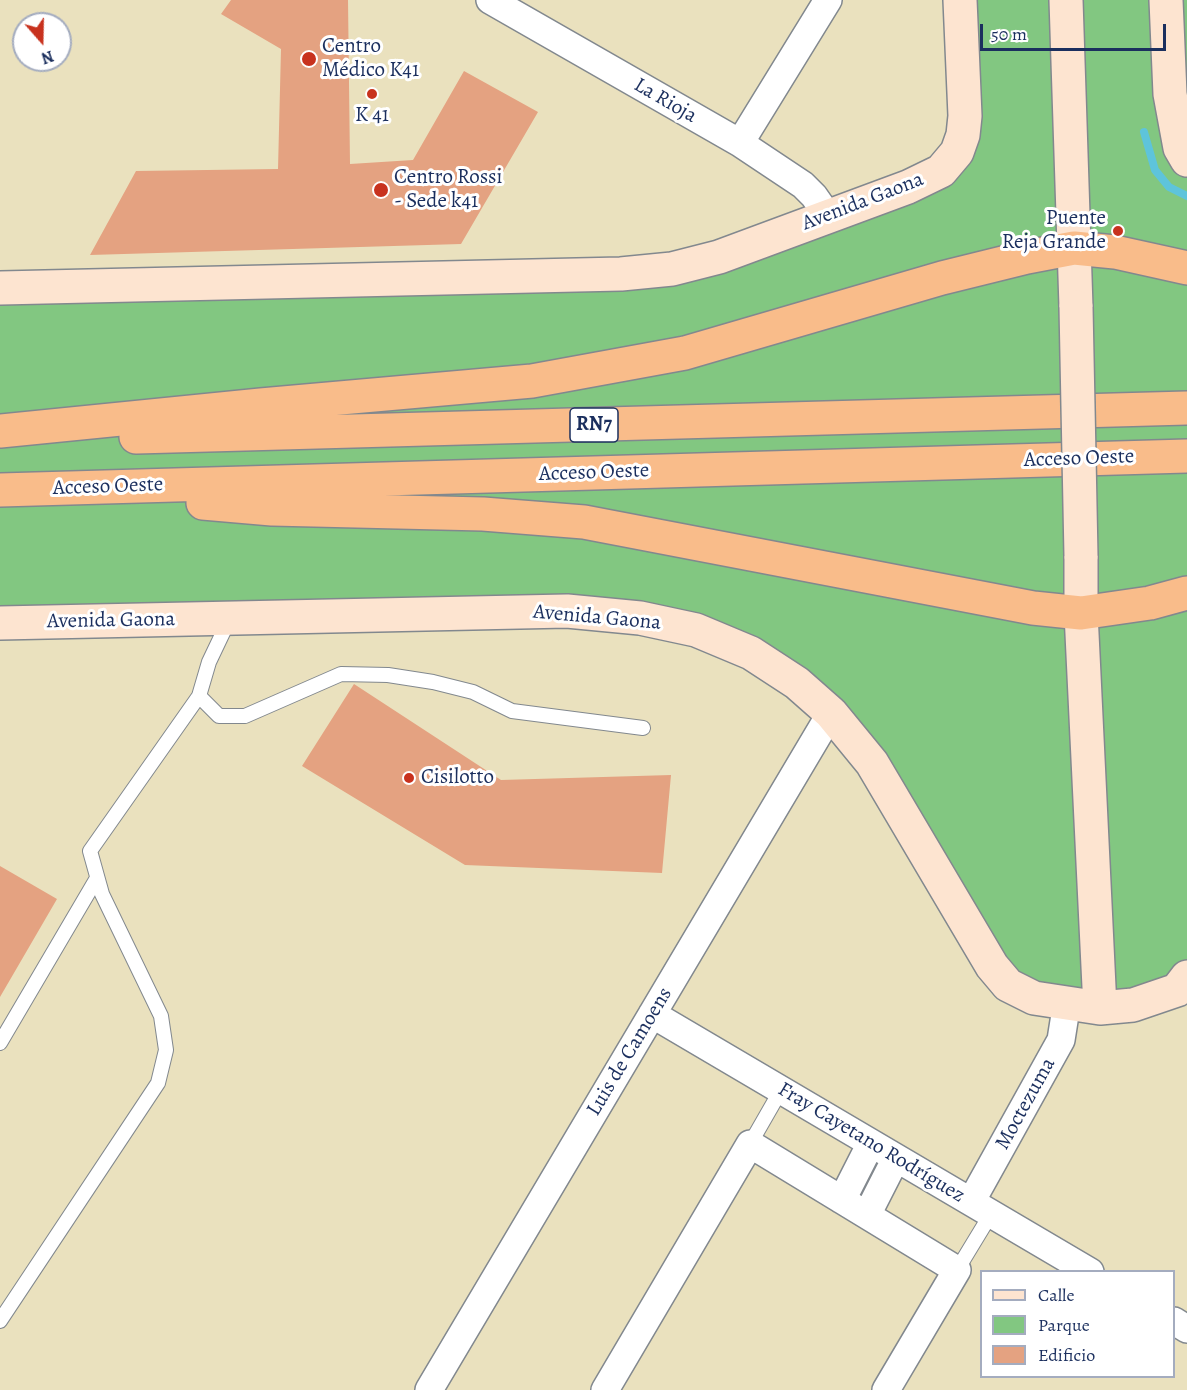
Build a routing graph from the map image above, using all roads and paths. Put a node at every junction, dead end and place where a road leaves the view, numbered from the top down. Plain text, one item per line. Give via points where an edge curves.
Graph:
1 (490, 0) edge
2 (828, 0) edge
3 (960, 0) edge
4 (1066, 0) edge
5 (1166, 0) edge
6 (1179, 89) edge
7 (740, 143) junction
8 (1187, 160) edge
9 (828, 216) junction
10 (1074, 248) junction
11 (1187, 268) edge
12 (0, 288) edge
13 (1187, 408) edge
14 (0, 431) edge
15 (0, 441) edge
16 (1187, 456) edge
17 (37, 489) junction
18 (0, 490) edge
19 (1187, 593) edge
20 (1081, 613) junction
21 (230, 618) junction
22 (0, 623) edge
23 (199, 696) junction
24 (831, 713) junction
25 (643, 728) dead end
26 (97, 878) junction
27 (1187, 977) edge
28 (1068, 1002) junction
29 (1100, 1008) junction
30 (652, 1014) junction
31 (0, 1043) edge
32 (781, 1090) junction
33 (871, 1143) junction
34 (750, 1144) junction
35 (896, 1158) junction
36 (842, 1200) junction
37 (981, 1208) junction
38 (867, 1215) junction
39 (957, 1270) junction
40 (1087, 1270) edge
41 (0, 1320) edge
42 (429, 1390) edge
43 (605, 1390) edge
44 (886, 1390) edge

1 - 7 street, La Rioja
2 - 7 street
3 - 9 street, Avenida Gaona via 965,116 957,152 941,171
4 - 10 street
5 - 6 street
6 - 8 street via 1180,148
7 - 9 street, La Rioja via 803,185
9 - 12 street, Avenida Gaona via 719,256 672,269 621,274
10 - 11 highway via 1115,252
10 - 14 highway via 942,278 685,353 532,381
10 - 20 street, bridge
13 - 15 highway, RN7
16 - 17 highway, Acceso Oeste / RN7
17 - 18 highway, Acceso Oeste / RN7
17 - 20 highway via 272,508 483,514 584,522 1033,608
19 - 20 highway
20 - 29 street
21 - 22 street, Avenida Gaona
21 - 23 lane
21 - 24 street, Avenida Gaona via 535,610 640,618 696,630 752,653 797,683
23 - 25 lane via 219,716 245,716 341,674 388,675 472,692 512,711
23 - 26 lane via 90,851
24 - 28 street, Avenida Gaona via 872,763 992,966 1008,985 1034,998
24 - 30 street, Luis de Camoens
26 - 31 lane
26 - 41 lane via 161,1016 166,1050 158,1083
27 - 29 street, Avenida Gaona via 1177,990 1155,998
28 - 29 street, Avenida Gaona
28 - 37 street, Moctezuma via 1061,1040
30 - 32 street, Fray Cayetano Rodríguez
30 - 42 street, Luis de Camoens
32 - 33 street, Fray Cayetano Rodríguez
32 - 34 lane
33 - 35 street, Fray Cayetano Rodríguez
33 - 36 street
34 - 36 street
34 - 43 street
35 - 37 street, Fray Cayetano Rodríguez
35 - 38 street
36 - 38 street
37 - 39 lane
37 - 40 street, Fray Cayetano Rodríguez
38 - 39 street
39 - 44 street

